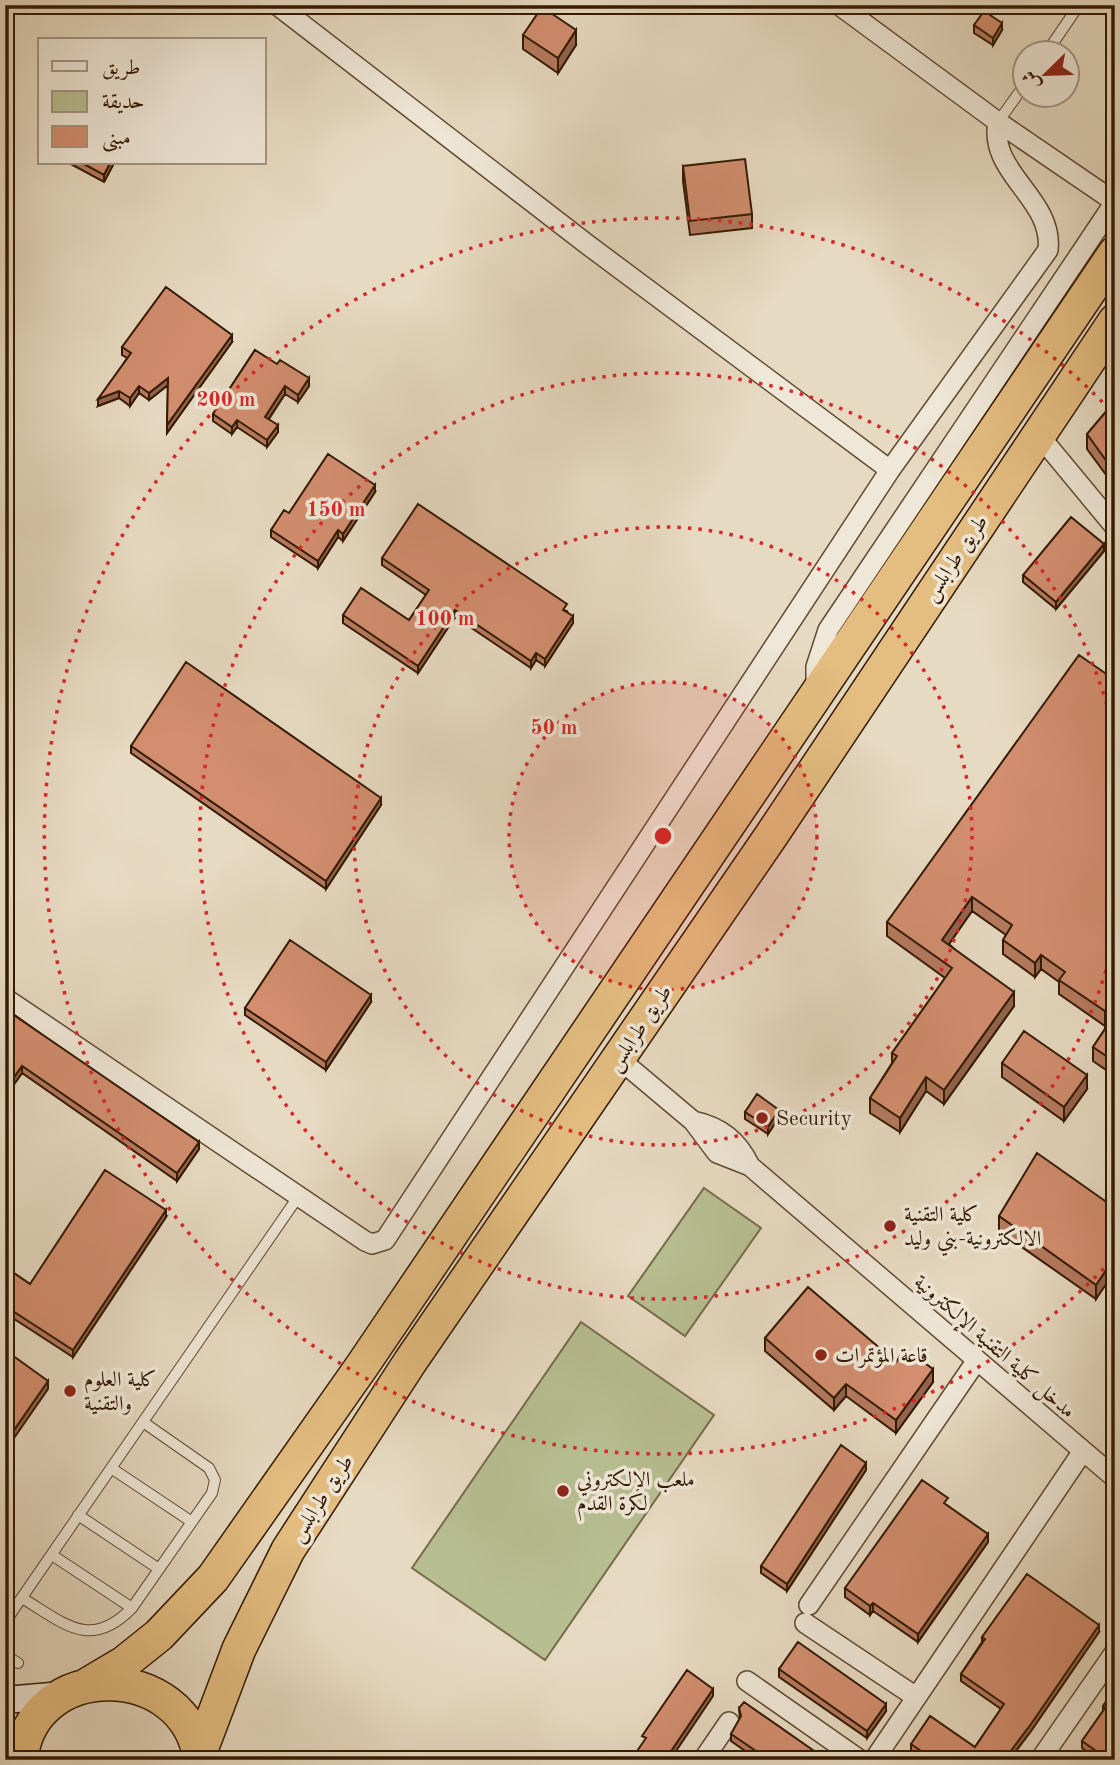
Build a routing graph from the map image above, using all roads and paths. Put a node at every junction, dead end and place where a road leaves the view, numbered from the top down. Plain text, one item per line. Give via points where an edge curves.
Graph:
1 (277, 5) edge
2 (838, 5) edge
3 (1079, 5) edge
4 (1057, 38) edge
5 (1012, 102) edge
6 (998, 122) junction
7 (1115, 202) edge
8 (1115, 253) edge
9 (1111, 329) edge
10 (1038, 434) junction
11 (890, 470) junction
12 (1115, 527) edge
13 (817, 695) junction
14 (5, 998) edge
15 (618, 1058) junction
16 (300, 1194) junction
17 (977, 1360) junction
18 (143, 1422) junction
19 (1083, 1451) junction
20 (111, 1468) junction
21 (1115, 1478) edge
22 (78, 1516) junction
23 (192, 1522) junction
24 (52, 1555) junction
25 (159, 1569) junction
26 (22, 1598) junction
27 (132, 1608) junction
28 (5, 1622) edge
29 (1115, 1652) edge
30 (5, 1655) edge
31 (18, 1663) dead end
32 (747, 1681) dead end
33 (75, 1690) junction
34 (916, 1697) junction
35 (5, 1700) edge
36 (729, 1722) dead end
37 (199, 1757) edge
38 (709, 1758) edge
39 (21, 1760) edge
40 (860, 1760) edge
41 (874, 1760) edge
42 (1040, 1760) edge

1 - 11 street via 588,246
2 - 6 street
3 - 4 lane
5 - 6 lane
6 - 7 street
6 - 11 street via 1002,156 1045,217 1048,250
7 - 13 street via 828,630 816,667
8 - 13 highway
9 - 10 highway, طريق طرابلس
10 - 12 street
10 - 15 highway, طريق طرابلس
11 - 16 street via 390,1236 379,1243 365,1241
13 - 33 highway via 213,1578 159,1635 124,1663
14 - 16 street
15 - 17 street, مدخل كلية التقنية الإلكترونية via 693,1121 717,1153 750,1166
15 - 37 highway, طريق طرابلس via 288,1550 239,1649
16 - 18 lane
17 - 19 street, مدخل كلية التقنية الإلكترونية
17 - 34 street via 807,1614
18 - 20 lane
18 - 23 lane via 214,1474 212,1493
19 - 21 street, مدخل كلية التقنية الإلكترونية
19 - 34 street
20 - 22 lane
20 - 23 lane
22 - 24 lane
22 - 25 lane
23 - 25 lane
24 - 26 lane
24 - 27 lane
25 - 27 lane
26 - 27 lane via 74,1629 89,1632 117,1624
26 - 28 lane
29 - 42 street
30 - 31 lane
32 - 40 street
33 - 35 street
33 - 37 highway via 123,1684 158,1696 184,1722
33 - 39 highway via 44,1711 29,1731
34 - 41 street
36 - 38 street

